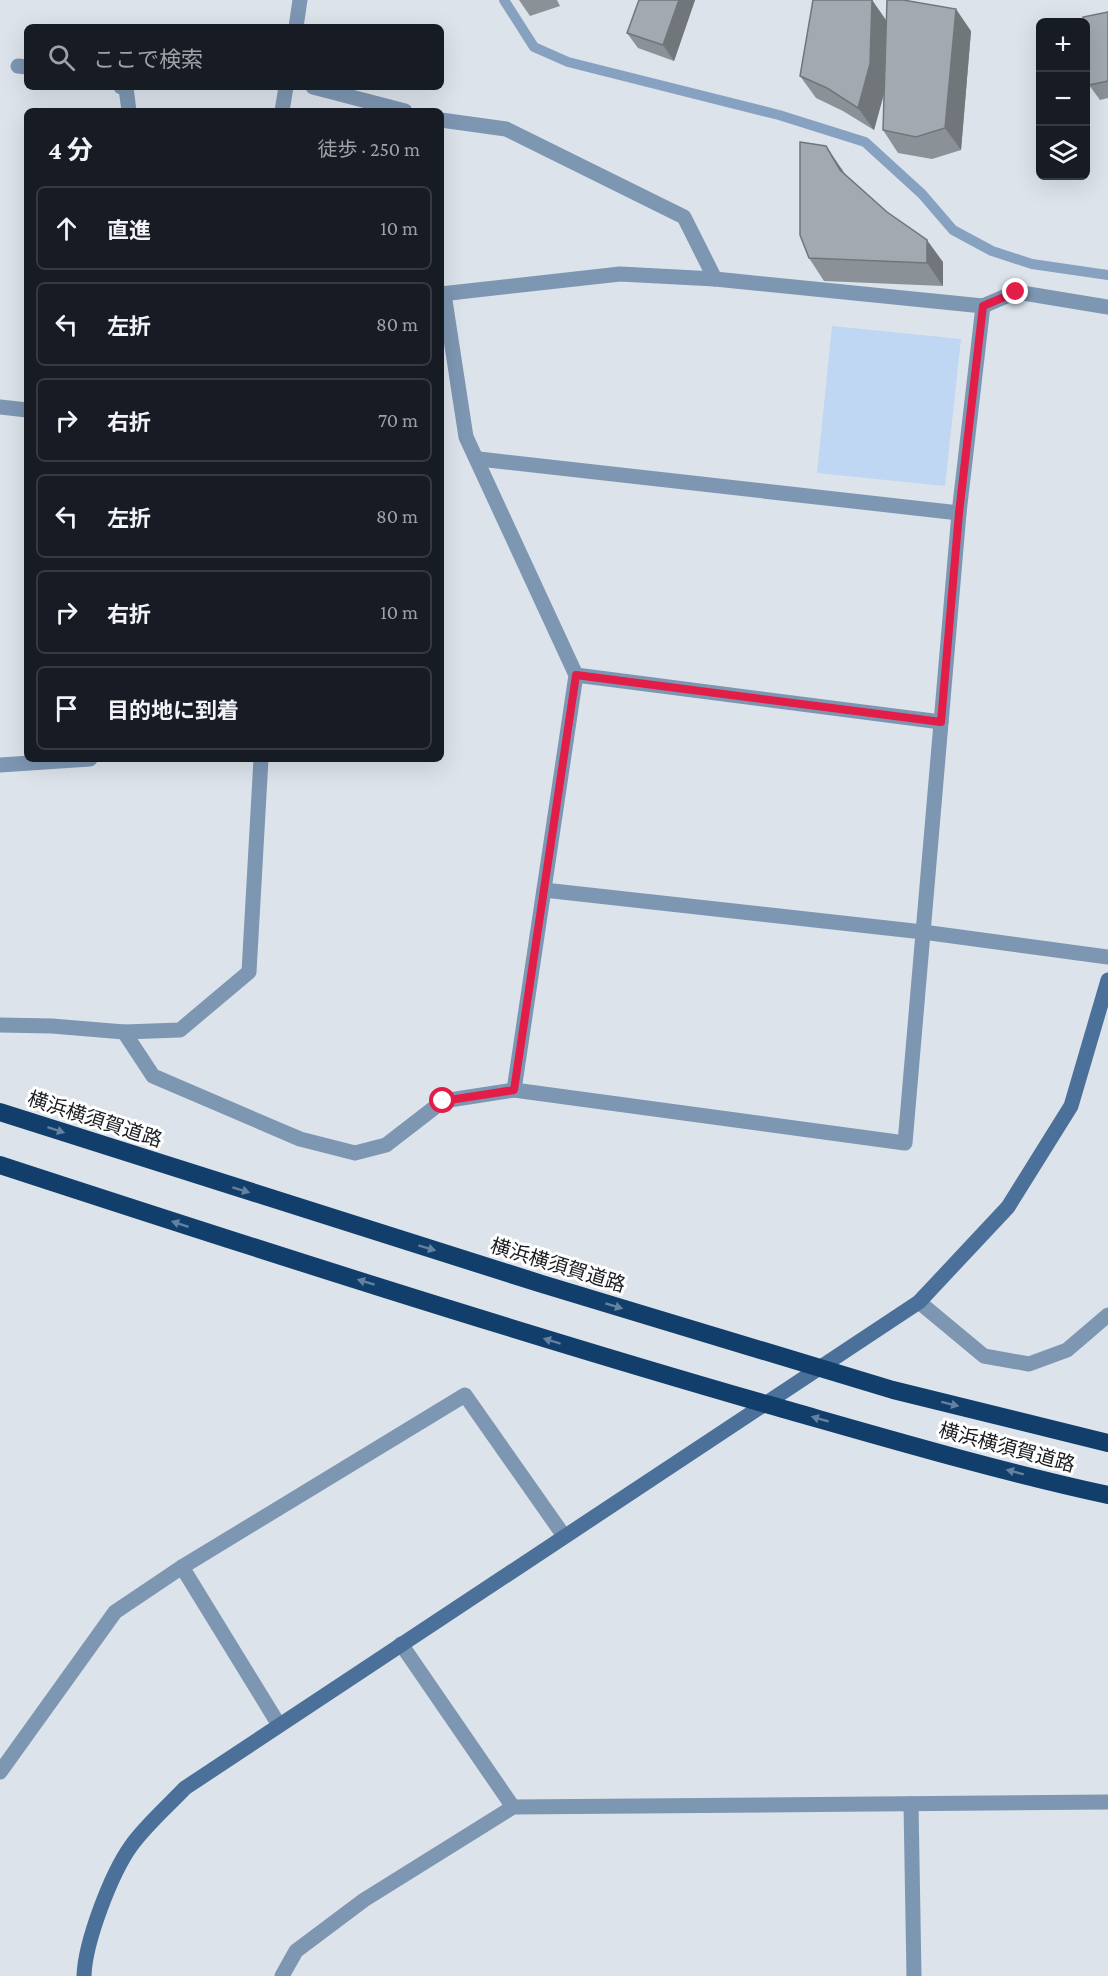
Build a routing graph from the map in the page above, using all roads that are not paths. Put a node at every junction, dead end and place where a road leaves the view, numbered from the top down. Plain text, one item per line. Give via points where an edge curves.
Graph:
1 (300, 0) edge
2 (296, 24) edge
3 (126, 90) edge
4 (286, 90) edge
5 (324, 90) edge
6 (129, 108) edge
7 (282, 108) edge
8 (394, 108) edge
9 (444, 120) edge
10 (715, 279) junction
11 (444, 294) edge
12 (444, 306) edge
13 (983, 306) junction
14 (1108, 307) edge
15 (0, 407) edge
16 (24, 410) edge
17 (479, 459) junction
18 (959, 513) junction
19 (576, 675) junction
20 (941, 722) junction
21 (45, 762) edge
22 (261, 762) edge
23 (0, 765) edge
24 (544, 890) junction
25 (923, 933) junction
26 (1108, 957) edge
27 (1108, 980) edge
28 (0, 1025) edge
29 (124, 1032) junction
30 (514, 1090) junction
31 (0, 1112) edge
32 (0, 1165) edge
33 (919, 1302) junction
34 (1108, 1315) edge
35 (1108, 1443) edge
36 (1072, 1487) junction
37 (1108, 1496) edge
38 (1108, 1501) edge
39 (564, 1536) junction
40 (182, 1567) junction
41 (401, 1644) junction
42 (279, 1725) junction
43 (0, 1772) edge
44 (1108, 1802) edge
45 (911, 1804) junction
46 (513, 1807) junction
47 (84, 1976) edge
48 (282, 1976) edge
49 (914, 1976) edge

1 - 2 street
3 - 6 street
4 - 7 street
5 - 8 street
9 - 10 street via 506,129 684,217
10 - 11 street via 621,274
10 - 13 street
12 - 17 street via 466,436
13 - 14 street via 1016,292
13 - 18 street
15 - 16 street
17 - 18 street
17 - 19 street
18 - 20 street
19 - 20 street
19 - 24 street
20 - 25 street
21 - 23 street
22 - 29 street via 249,972 180,1030
24 - 25 street
24 - 30 street
25 - 26 street
25 - 30 street via 905,1143
27 - 33 street via 1071,1106 1008,1207
28 - 29 street
29 - 30 street via 153,1076 300,1139 355,1153 386,1145 443,1101
31 -> 35 highway, 横浜横須賀道路 via 542,1284 893,1390
36 -> 32 highway, 横浜横須賀道路 via 876,1435 514,1329
33 - 34 street via 984,1356 1029,1365 1067,1350
33 - 39 street
36 - 37 highway, 横浜横須賀道路
36 - 38 highway
39 - 40 street via 465,1395
39 - 41 street
40 - 42 street
40 - 43 street via 115,1612
41 - 42 street
41 - 46 street
42 - 47 street via 185,1788 131,1846 104,1900 85,1959
44 - 45 street
45 - 46 street
45 - 49 street
46 - 48 street via 364,1900 296,1951

